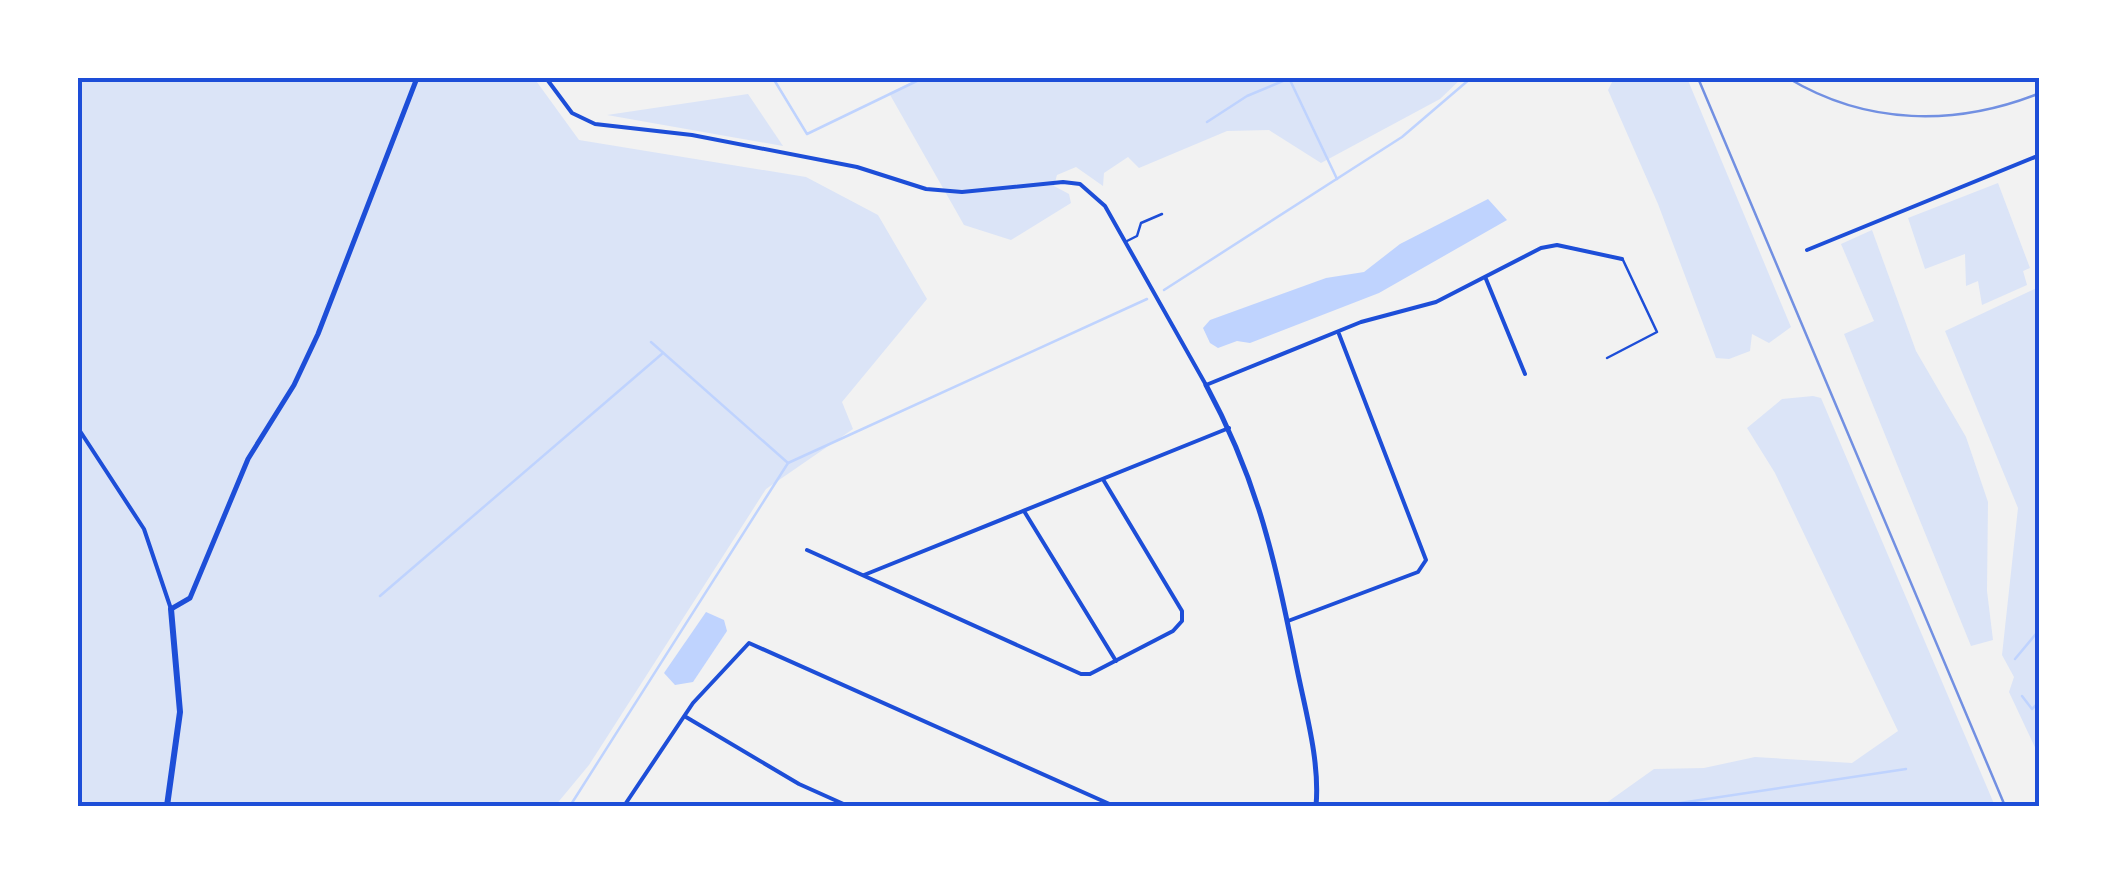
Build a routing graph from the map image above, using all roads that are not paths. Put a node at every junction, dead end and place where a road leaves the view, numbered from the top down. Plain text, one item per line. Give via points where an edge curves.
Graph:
1 (417, 78) edge
2 (546, 78) edge
3 (2040, 156) edge
4 (1162, 214) dead end
5 (1126, 241) junction
6 (1807, 250) dead end
7 (1622, 259) joint
8 (1486, 279) junction
9 (1339, 334) junction
10 (1608, 358) dead end
11 (1524, 374) dead end
12 (1206, 384) junction
13 (78, 428) edge
14 (1230, 428) junction
15 (1104, 480) junction
16 (1024, 511) junction
17 (806, 550) dead end
18 (864, 575) junction
19 (171, 609) junction
20 (1287, 621) junction
21 (1116, 660) junction
22 (685, 716) junction
23 (1099, 804) edge
24 (167, 806) edge
25 (624, 806) edge
26 (848, 806) edge
27 (1114, 806) edge
28 (1316, 806) edge

1 - 19 street via 318,334 248,459 190,598
2 - 5 street via 572,113 595,124 857,167 926,190 1080,184 1105,206
3 - 6 street
4 - 5 lane
5 - 12 street
7 - 8 street via 1557,245
7 - 10 lane via 1657,332
8 - 9 street
8 - 11 street
9 - 12 street
9 - 20 street via 1426,560 1418,572
12 - 14 street
13 - 19 street via 144,529
14 - 15 street
14 - 20 street via 1262,507
15 - 16 street
15 - 21 street via 1182,610 1174,631
16 - 18 street
16 - 21 street
17 - 18 street
18 - 21 street via 1081,674
19 - 24 main road via 180,712
20 - 28 street
22 - 23 street via 749,643
22 - 25 street
22 - 26 street
23 - 27 street

